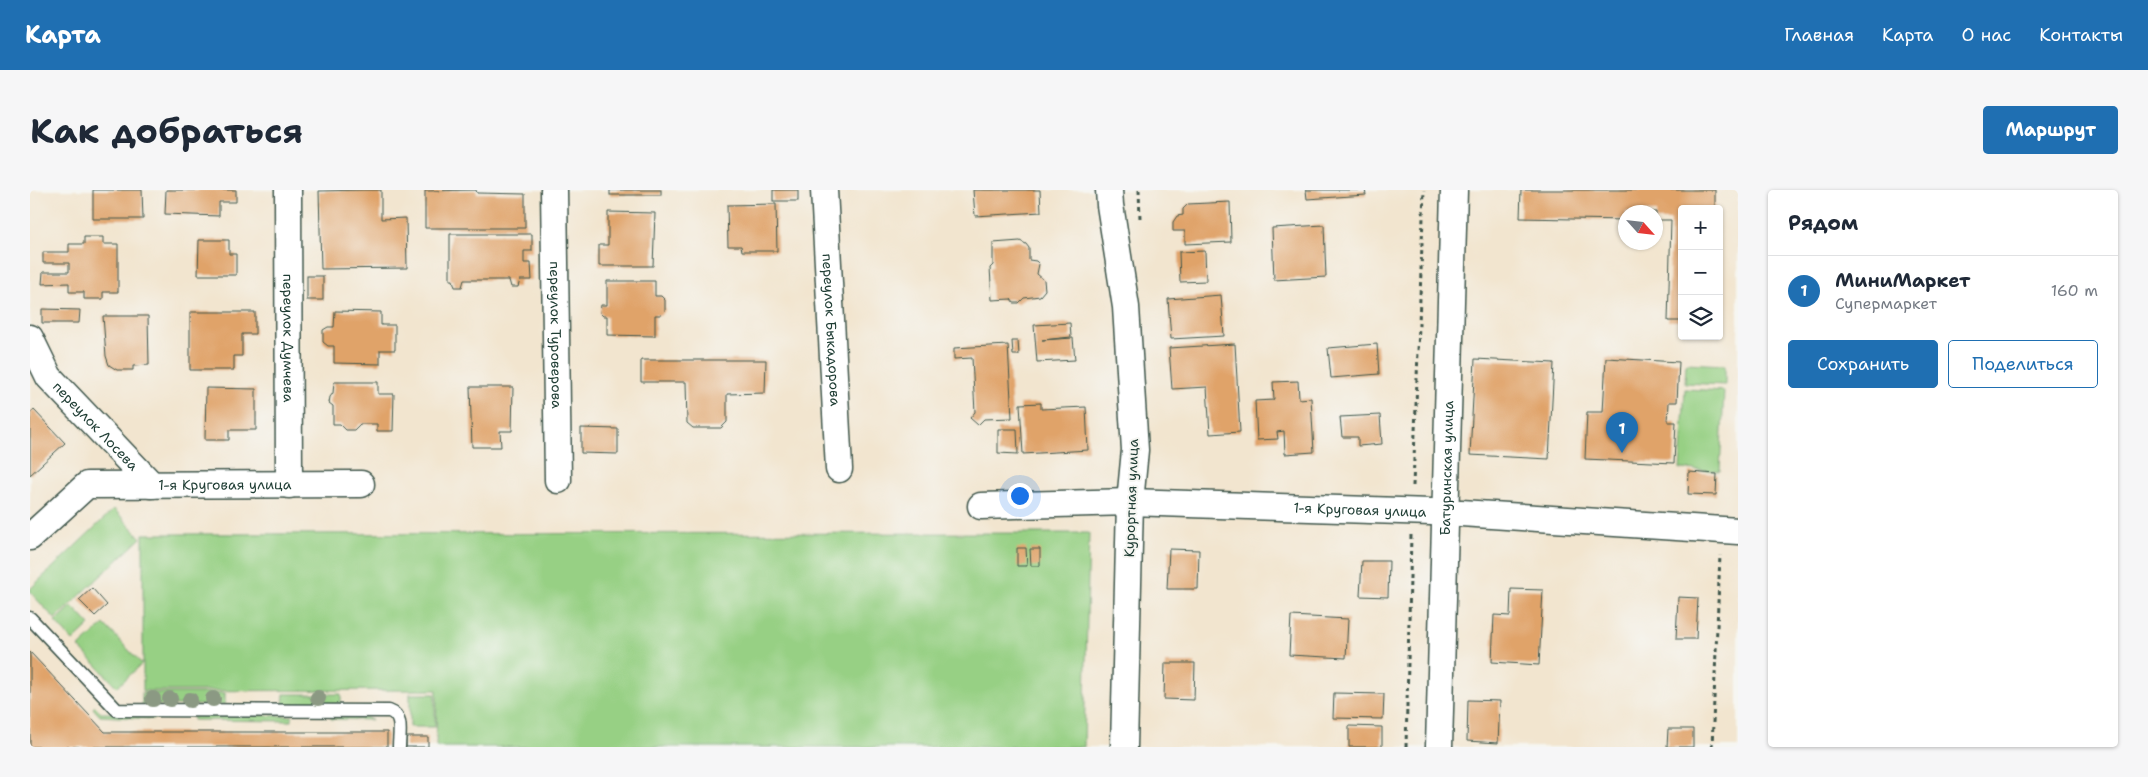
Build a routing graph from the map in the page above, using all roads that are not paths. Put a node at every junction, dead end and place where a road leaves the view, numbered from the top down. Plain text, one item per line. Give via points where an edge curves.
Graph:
1 (288, 190) edge
2 (554, 190) edge
3 (824, 190) edge
4 (1109, 190) edge
5 (1454, 190) edge
6 (30, 338) edge
7 (121, 452) junction
8 (839, 469) dead end
9 (558, 480) dead end
10 (362, 484) dead end
11 (87, 485) junction
12 (152, 485) junction
13 (289, 485) junction
14 (1130, 502) junction
15 (981, 506) dead end
16 (1446, 512) junction
17 (1730, 531) edge
18 (30, 537) edge
19 (30, 618) edge
20 (399, 747) edge
21 (1124, 747) edge
22 (1439, 747) edge

1 - 13 street, переулок Думчева
2 - 9 street, переулок Туроверова
3 - 8 street, переулок Быкадорова
4 - 14 street, Курортная улица via 1127,317 1135,450
5 - 16 street, Батуринская улица
6 - 7 street, переулок Лосева via 50,377
7 - 11 street
7 - 12 street, переулок Лосева
10 - 13 street, 1-я Круговая улица
11 - 12 street, 1-я Круговая улица
11 - 18 street
12 - 13 street, 1-я Круговая улица
14 - 15 street, 1-я Круговая улица
14 - 16 street, 1-я Круговая улица
14 - 21 street, Курортная улица
16 - 17 street, 1-я Круговая улица
16 - 22 street, Батуринская улица
19 - 20 lane via 117,710 389,711 396,713 399,719

